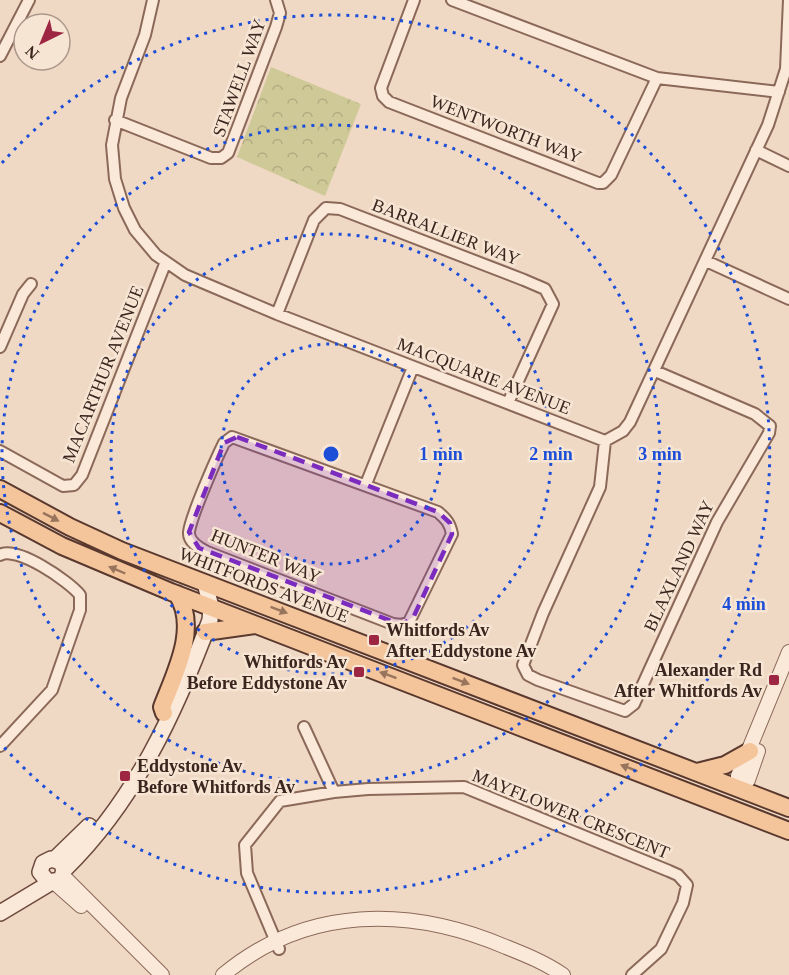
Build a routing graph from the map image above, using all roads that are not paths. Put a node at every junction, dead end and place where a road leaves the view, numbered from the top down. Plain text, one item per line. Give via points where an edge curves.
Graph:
1 (29, 0) edge
2 (153, 0) edge
3 (276, 0) edge
4 (414, 0) edge
5 (452, 0) edge
6 (789, 0) edge
7 (0, 56) edge
8 (657, 78) junction
9 (779, 92) junction
10 (115, 120) junction
11 (756, 150) junction
12 (789, 166) edge
13 (706, 261) junction
14 (165, 264) junction
15 (31, 284) dead end
16 (789, 299) edge
17 (278, 314) junction
18 (0, 347) edge
19 (413, 367) junction
20 (655, 371) junction
21 (508, 403) junction
22 (605, 441) junction
23 (0, 451) edge
24 (366, 484) junction
25 (0, 489) edge
26 (0, 513) edge
27 (0, 555) edge
28 (205, 583) junction
29 (177, 594) junction
30 (245, 597) junction
31 (211, 606) junction
32 (260, 625) junction
33 (205, 632) junction
34 (789, 652) edge
35 (789, 668) edge
36 (164, 713) junction
37 (304, 727) dead end
38 (0, 746) edge
39 (750, 751) junction
40 (697, 772) junction
41 (739, 789) junction
42 (683, 790) junction
43 (334, 792) junction
44 (789, 808) edge
45 (789, 826) edge
46 (789, 831) edge
47 (55, 874) junction
48 (0, 903) edge
49 (0, 913) edge
50 (277, 946) junction
51 (150, 975) edge
52 (162, 975) edge
53 (223, 975) edge
54 (236, 975) edge
55 (547, 975) edge
56 (563, 975) edge
57 (632, 975) edge

1 - 7 street
2 - 10 street, MACQUARIE AVENUE
3 - 10 street, STAWELL WAY via 280,14 276,27 228,153 211,158
4 - 8 street, WENTWORTH WAY via 381,88 389,102 597,183 611,176
5 - 8 street
6 - 9 street via 787,58
8 - 9 street
9 - 11 street
10 - 14 street, MACQUARIE AVENUE via 115,179 124,208 135,230
11 - 12 street
11 - 13 street
13 - 16 street
13 - 20 street
14 - 17 street, MACQUARIE AVENUE
14 - 23 street, MACARTHUR AVENUE via 82,475 74,485 63,486
15 - 18 street
17 - 19 street, MACQUARIE AVENUE
17 - 21 street, BARRALLIER WAY via 314,220 326,208 340,209 524,280 545,289 553,303
19 - 21 street, MACQUARIE AVENUE
19 - 24 street
20 - 22 street via 630,422
20 - 22 street, BLAXLAND WAY via 755,414 770,426 713,530 633,704 625,711 538,680 528,675 523,665 600,488
21 - 22 street, MACQUARIE AVENUE
24 - 24 street, HUNTER WAY via 232,437 221,449 189,532 192,541 207,552 402,625 409,622 419,606 452,534 450,523 438,512
25 -> 28 main road, WHITFORDS AVENUE via 100,542
29 -> 26 main road via 62,546
27 - 38 street via 17,553 72,584 80,594 80,610 52,690
28 - 30 main road, WHITFORDS AVENUE
28 - 31 main road
29 - 31 main road
29 - 36 main road via 185,606 186,631 162,707
30 - 31 main road via 232,596
30 -> 40 main road, WHITFORDS AVENUE
31 - 32 main road
31 - 33 main road
31 - 36 main road via 201,617
32 - 33 main road
42 -> 32 main road
33 - 47 main road via 174,711 150,757 108,817
34 - 39 street
35 - 41 street via 748,780
36 - 47 main road via 122,786 78,838
37 - 43 street
39 - 40 main road via 725,765
39 - 41 street via 738,776
40 - 41 main road, WHITFORDS AVENUE
41 - 42 main road via 730,794
41 - 44 main road, WHITFORDS AVENUE
41 - 45 main road via 749,806
42 - 46 main road
43 - 50 street, MAYFLOWER CRESCENT via 280,801 246,845 247,873
43 - 57 street, MAYFLOWER CRESCENT via 464,787 678,874 687,885 683,903 661,949
47 - 48 main road
47 - 49 main road
47 - 51 street
47 - 52 street
50 - 53 street
50 - 54 street
50 - 55 street via 352,928 406,927 470,941
50 - 56 street via 338,922 378,917 409,919 490,940

